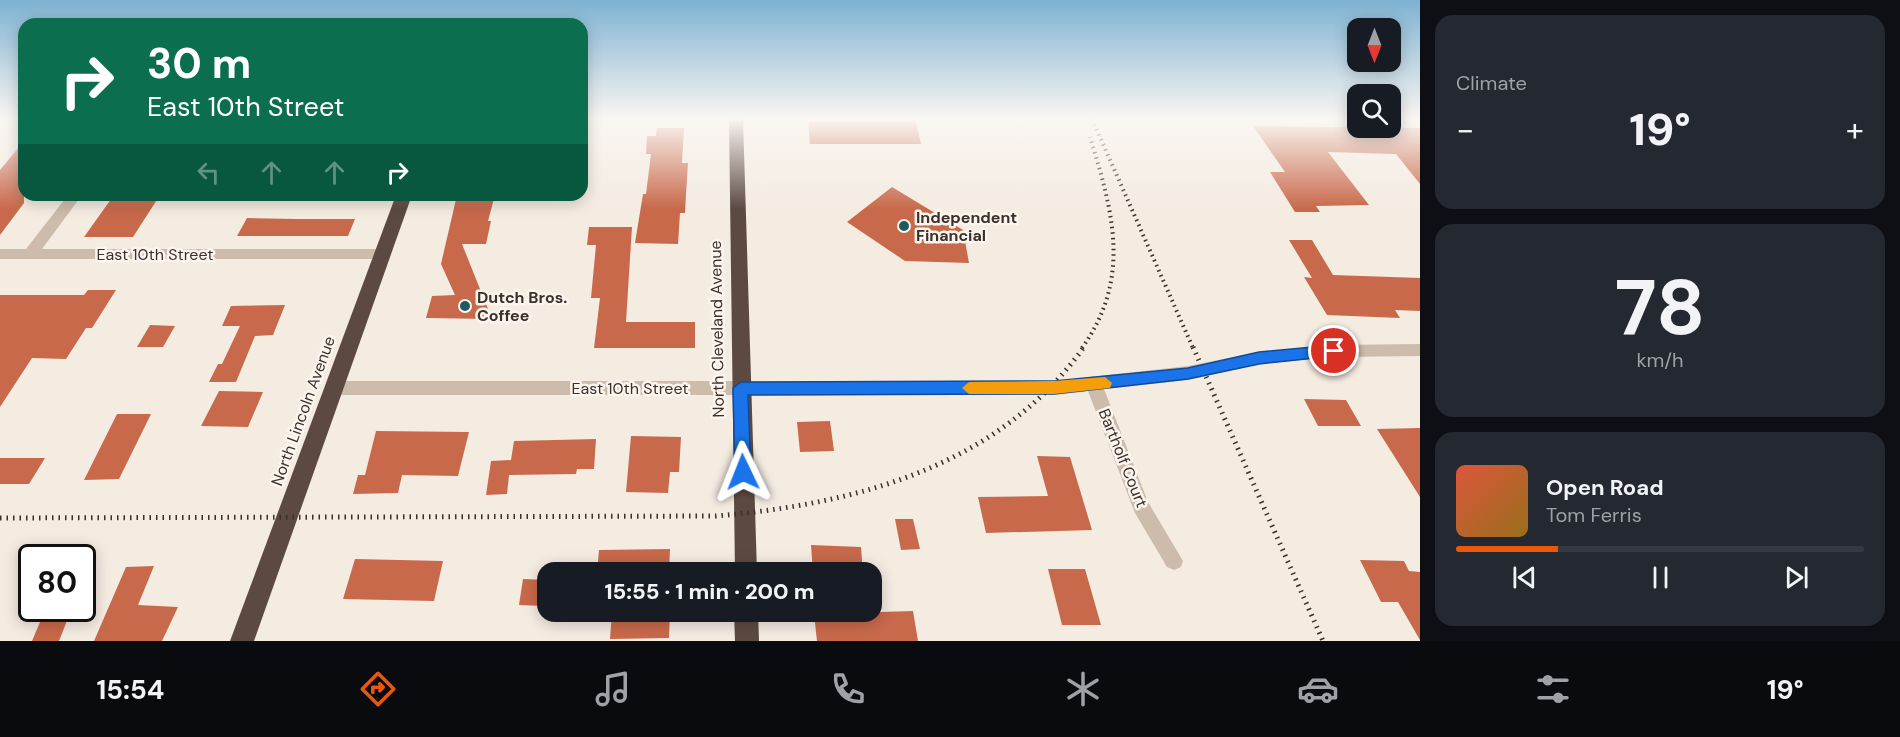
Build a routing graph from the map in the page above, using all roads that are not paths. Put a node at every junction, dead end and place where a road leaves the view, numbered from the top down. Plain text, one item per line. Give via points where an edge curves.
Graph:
1 (737, 149) edge
2 (70, 201) edge
3 (402, 201) edge
4 (30, 254) junction
5 (383, 254) junction
6 (0, 255) edge
7 (1420, 350) edge
8 (1094, 385) junction
9 (334, 388) junction
10 (741, 388) junction
11 (1174, 561) dead end
12 (746, 562) edge
13 (746, 622) edge
14 (242, 641) edge
15 (747, 641) edge

1 - 10 highway, North Cleveland Avenue
2 - 4 street
3 - 5 highway, North Lincoln Avenue
4 - 5 street, East 10th Street
4 - 6 street, East 10th Street
5 - 9 highway, North Lincoln Avenue
7 - 8 street, East 10th Street via 1334,351 1259,358 1188,374
8 - 10 street, East 10th Street
8 - 11 street, Bartholf Court via 1141,507
9 - 10 street, East 10th Street
9 - 14 highway, North Lincoln Avenue
10 - 12 highway, North Cleveland Avenue
13 - 15 highway

